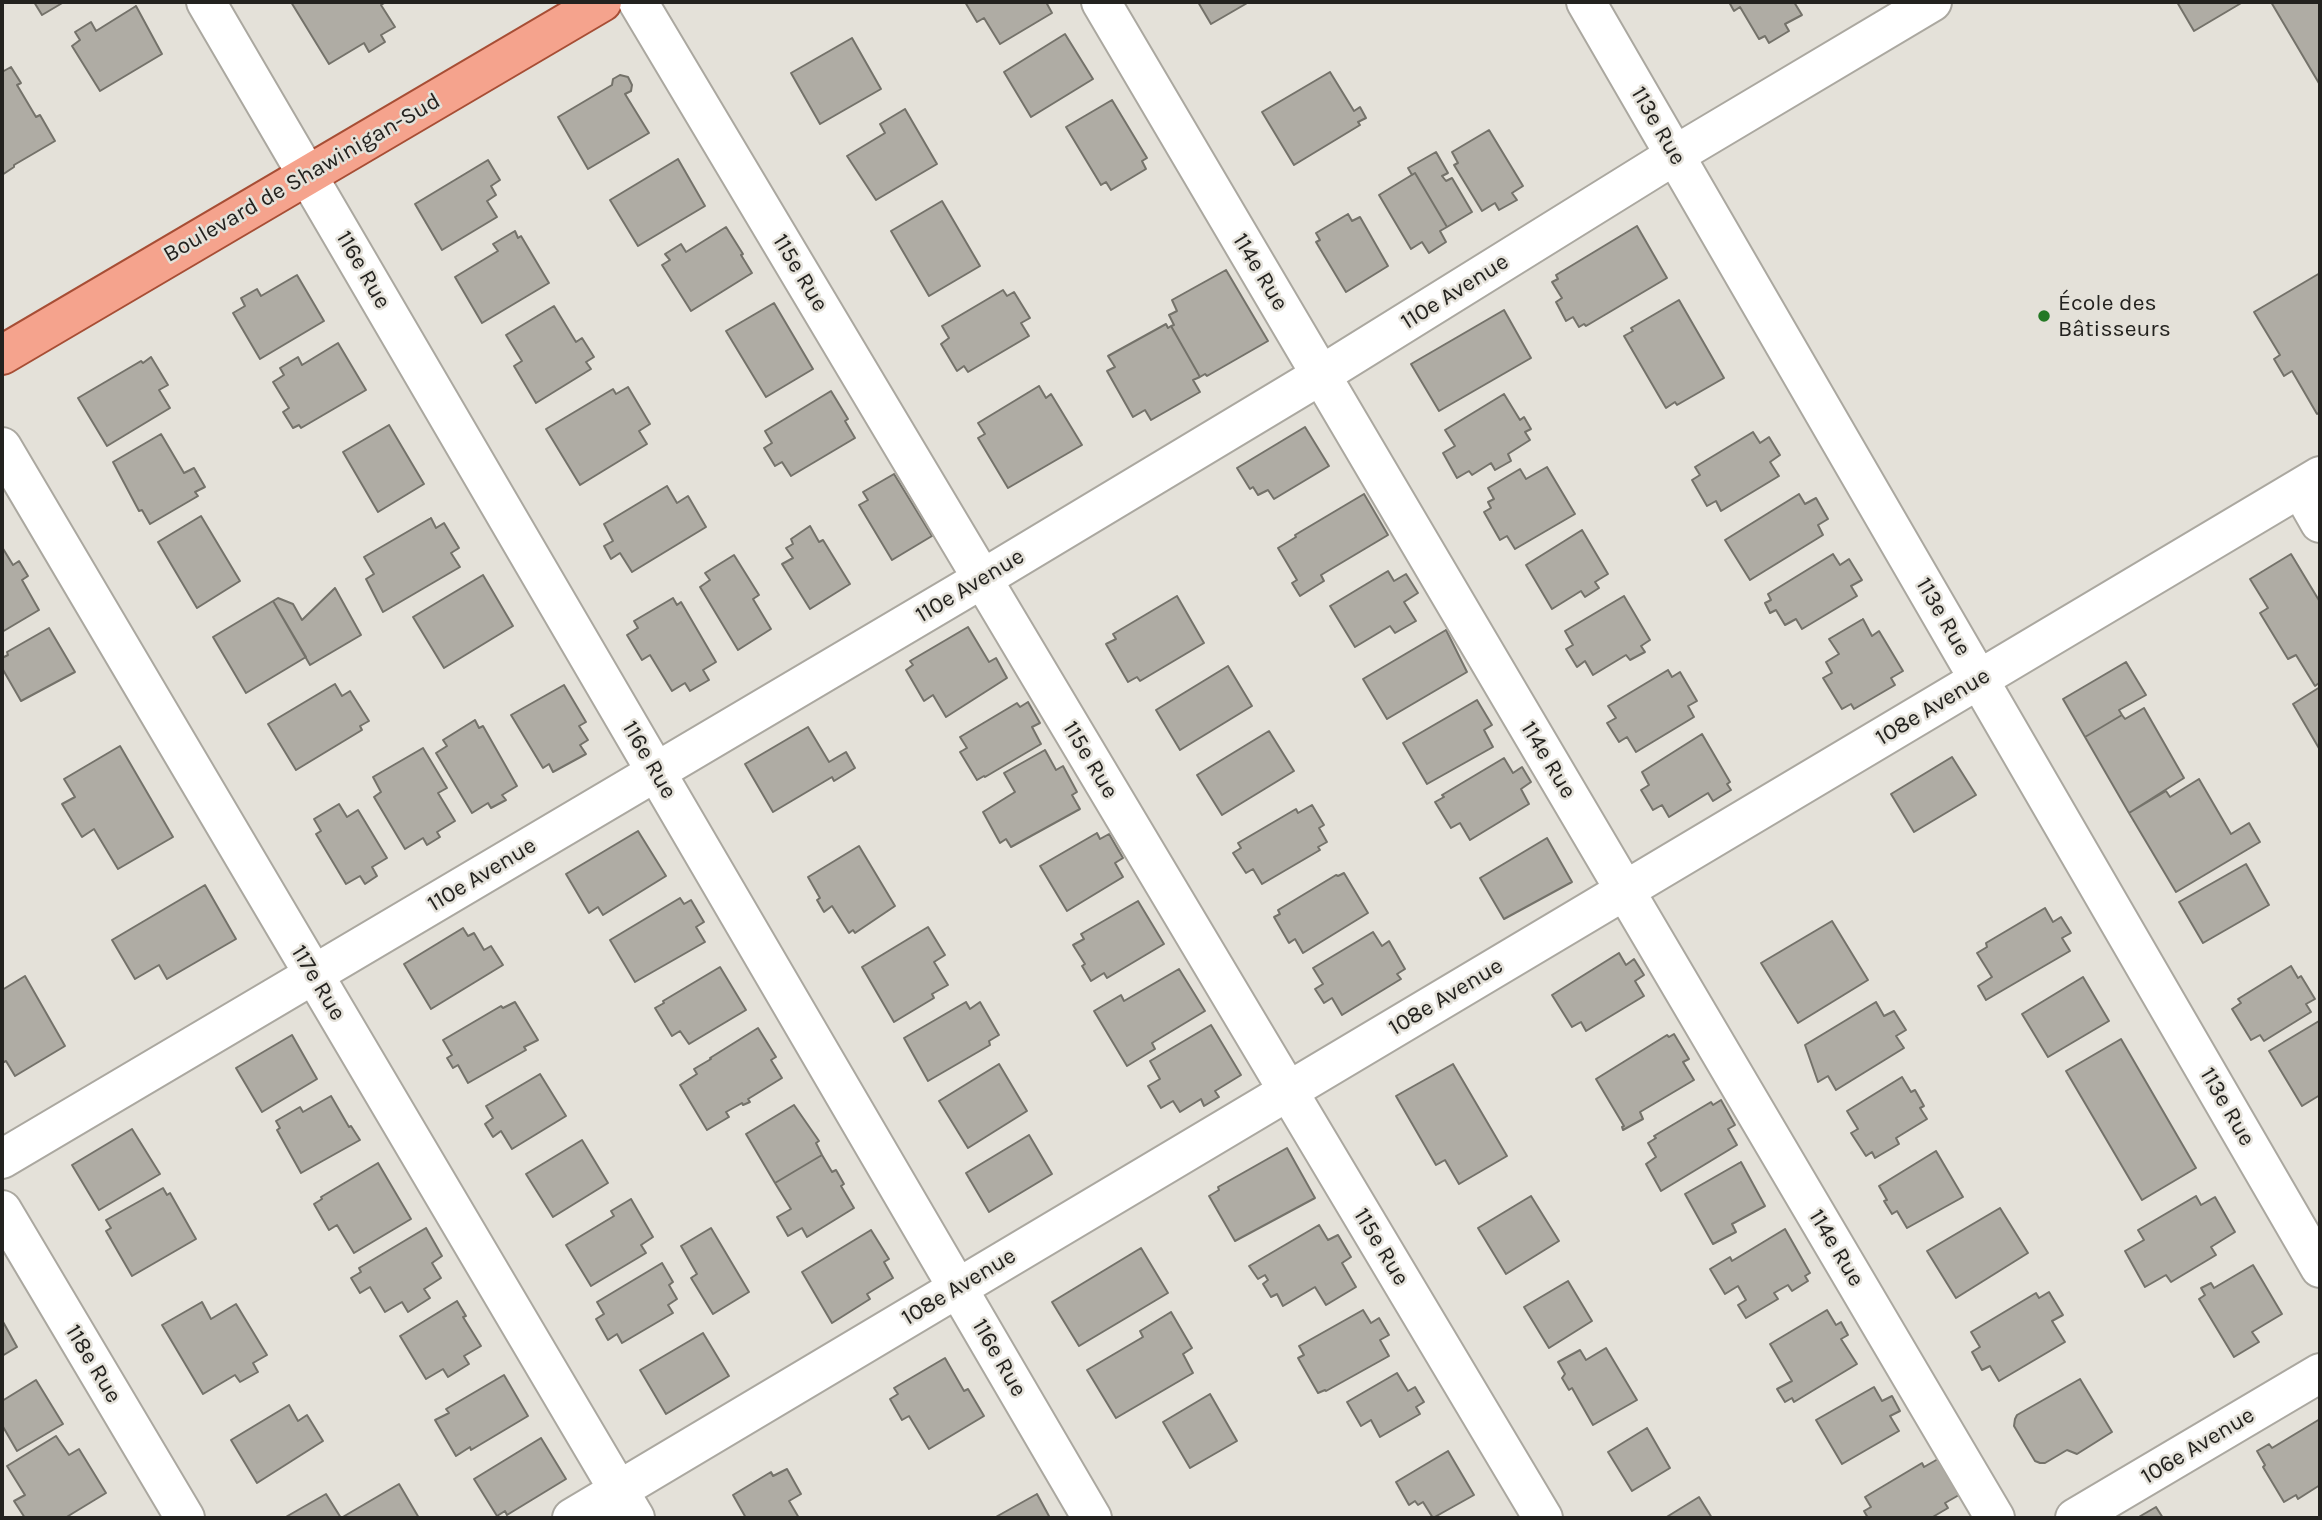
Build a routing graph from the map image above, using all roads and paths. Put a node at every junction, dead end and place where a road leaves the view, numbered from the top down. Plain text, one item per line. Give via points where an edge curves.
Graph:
1 (206, 2) edge
2 (602, 2) edge
3 (638, 2) edge
4 (1101, 2) edge
5 (1587, 2) edge
6 (1932, 2) edge
7 (1675, 155) junction
8 (307, 175) junction
9 (2, 355) edge
10 (1321, 375) junction
11 (2, 447) edge
12 (2310, 482) edge
13 (2320, 523) edge
14 (982, 579) junction
15 (1979, 679) junction
16 (656, 772) junction
17 (1625, 890) junction
18 (313, 975) junction
19 (1288, 1091) junction
20 (2, 1159) edge
21 (2, 1210) edge
22 (2320, 1268) edge
23 (958, 1288) junction
24 (2320, 1373) edge
25 (626, 1504) edge
26 (185, 1518) edge
27 (572, 1518) edge
28 (1092, 1518) edge
29 (1543, 1518) edge
30 (1996, 1518) edge
31 (2075, 1518) edge

1 - 8 street, 116e Rue
2 - 8 main road, Boulevard de Shawinigan-Sud
3 - 14 street, 115e Rue
4 - 10 street, 114e Rue
5 - 7 street, 113e Rue
6 - 7 street, 110e Avenue
7 - 10 street, 110e Avenue
7 - 15 street, 113e Rue
8 - 9 main road, Boulevard de Shawinigan-Sud
8 - 16 street, 116e Rue
10 - 14 street, 110e Avenue
10 - 17 street, 114e Rue
11 - 18 street, 117e Rue
12 - 13 street
12 - 15 street, 108e Avenue
14 - 16 street, 110e Avenue
14 - 19 street, 115e Rue
15 - 17 street, 108e Avenue
15 - 22 street, 113e Rue
16 - 18 street, 110e Avenue
16 - 23 street, 116e Rue
17 - 19 street, 108e Avenue
17 - 30 street, 114e Rue
18 - 20 street, 110e Avenue
18 - 25 street, 117e Rue
19 - 23 street, 108e Avenue
19 - 29 street, 115e Rue
21 - 26 street, 118e Rue
23 - 25 street, 108e Avenue
23 - 28 street, 116e Rue
24 - 31 street, 106e Avenue
25 - 27 street, 108e Avenue

